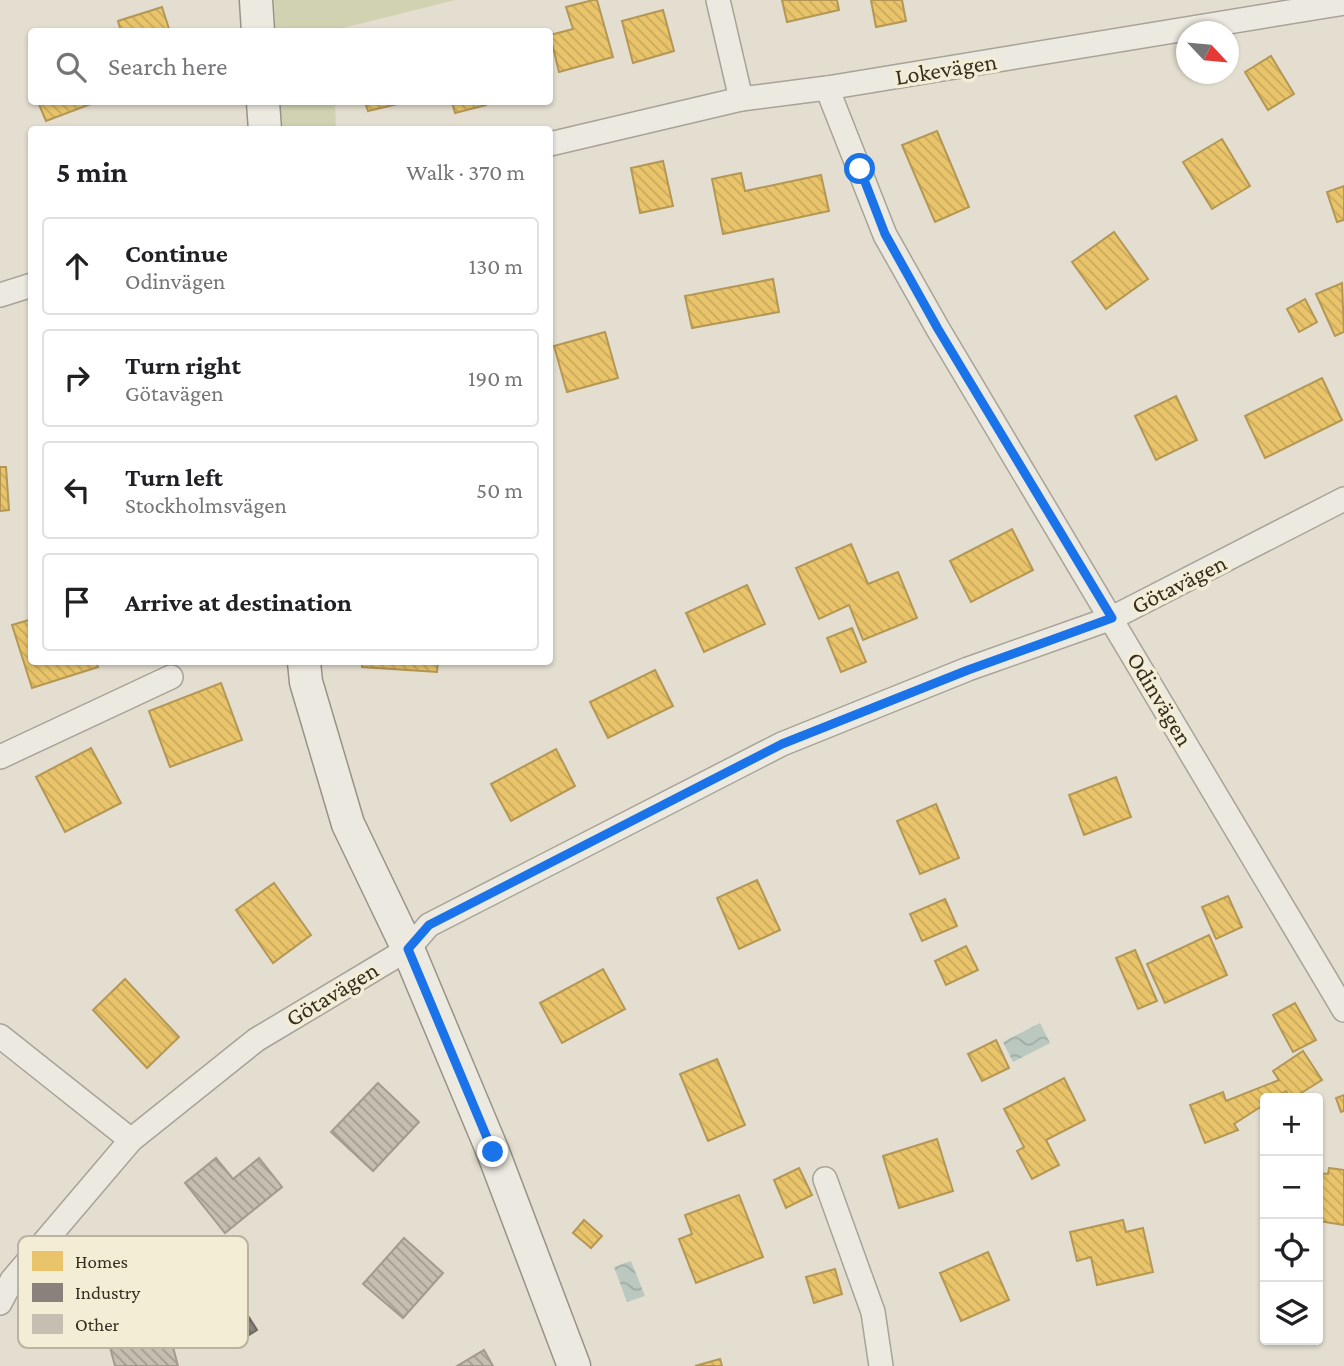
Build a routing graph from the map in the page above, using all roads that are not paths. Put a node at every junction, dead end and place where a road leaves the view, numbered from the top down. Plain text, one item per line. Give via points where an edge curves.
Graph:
1 (256, 0) edge
2 (718, 0) edge
3 (1344, 3) edge
4 (258, 28) edge
5 (827, 88) junction
6 (741, 99) junction
7 (263, 105) edge
8 (265, 126) edge
9 (553, 143) edge
10 (28, 286) edge
11 (0, 295) edge
12 (1344, 499) edge
13 (1112, 618) junction
14 (304, 665) edge
15 (171, 677) dead end
16 (0, 757) edge
17 (408, 949) junction
18 (1344, 1010) edge
19 (0, 1036) edge
20 (131, 1140) junction
21 (825, 1179) dead end
22 (49, 1236) edge
23 (18, 1273) edge
24 (0, 1303) edge
25 (574, 1366) edge
26 (881, 1366) edge

1 - 4 street
2 - 6 street
3 - 5 street, Lokevägen
5 - 6 street, Lokevägen
5 - 13 street, Odinvägen via 885,234
6 - 9 street, Lokevägen
7 - 8 street
10 - 11 street
12 - 13 street, Götavägen
13 - 17 street, Götavägen via 782,744 429,925
13 - 18 street, Odinvägen
14 - 17 street via 348,824
15 - 16 street
17 - 20 street, Götavägen via 256,1040
17 - 25 street via 493,1152
19 - 20 street
20 - 22 street, Götavägen
21 - 26 street via 873,1312
23 - 24 street, Götavägen

